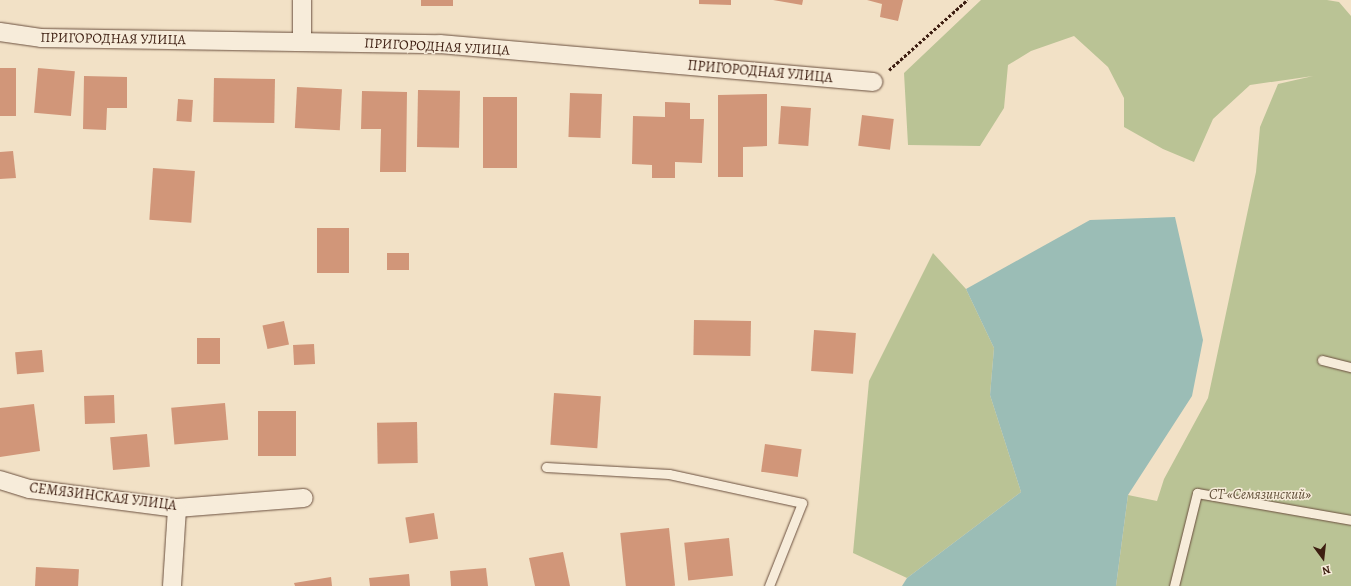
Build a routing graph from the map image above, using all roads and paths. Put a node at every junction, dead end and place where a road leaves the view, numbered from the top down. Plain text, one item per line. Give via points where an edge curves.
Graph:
1 (302, 0) edge
2 (967, 0) edge
3 (0, 32) edge
4 (302, 42) junction
5 (873, 82) joint
6 (1322, 360) dead end
7 (1351, 367) edge
8 (546, 467) dead end
9 (0, 480) edge
10 (304, 498) dead end
11 (177, 508) junction
12 (1351, 520) edge
13 (172, 586) edge
14 (769, 586) edge
15 (1174, 586) edge

1 - 4 street
2 - 5 path via 904,59
3 - 4 street, ПРИГОРОДНАЯ УЛИЦА via 41,38
4 - 5 street, ПРИГОРОДНАЯ УЛИЦА via 440,44
6 - 7 lane
8 - 14 lane via 669,474 802,503
9 - 11 street, СЕМЯЗИНСКАЯ УЛИЦА via 30,489
10 - 11 street, СЕМЯЗИНСКАЯ УЛИЦА
11 - 13 street
12 - 15 lane via 1197,493

